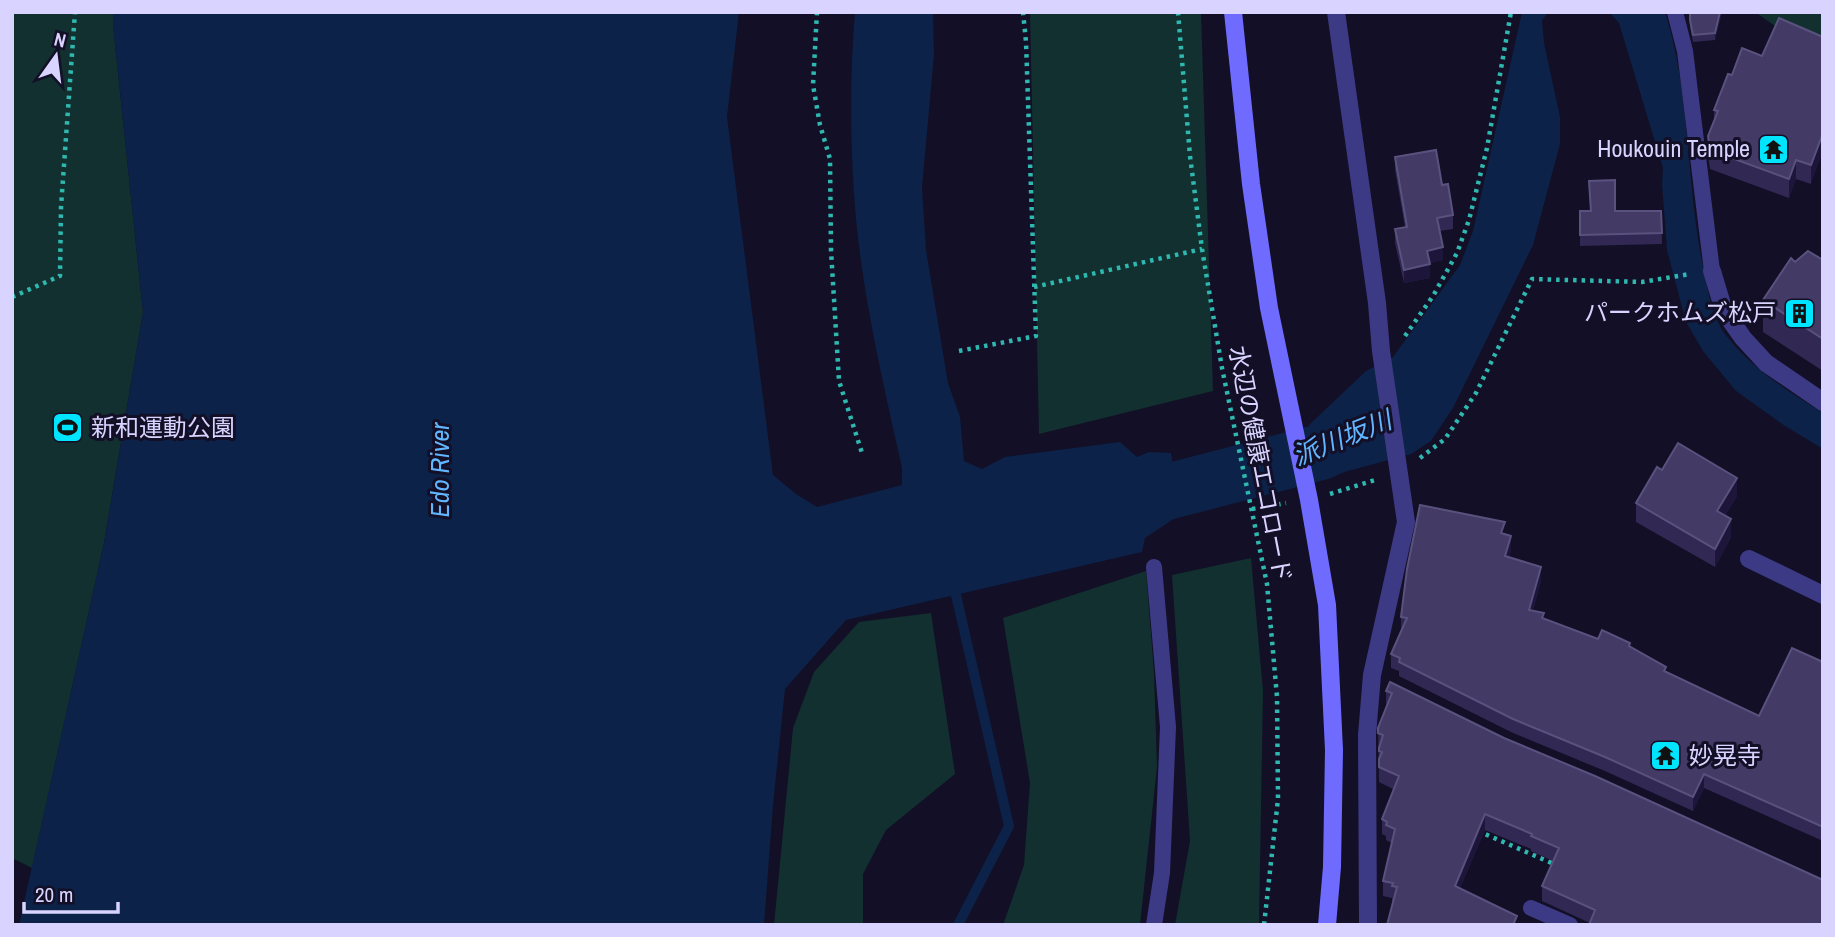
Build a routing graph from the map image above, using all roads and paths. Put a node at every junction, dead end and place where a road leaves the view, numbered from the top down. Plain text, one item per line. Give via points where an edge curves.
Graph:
1 (75, 12) edge
2 (817, 12) edge
3 (1023, 12) edge
4 (1178, 12) edge
5 (1233, 12) edge
6 (1336, 12) edge
7 (1511, 12) edge
8 (1675, 12) edge
9 (1202, 249) junction
10 (1712, 271) joint
11 (1667, 277) dead end
12 (1034, 286) junction
13 (12, 298) edge
14 (1381, 351) junction
15 (959, 352) dead end
16 (1823, 402) edge
17 (862, 453) dead end
18 (1399, 473) junction
19 (1324, 496) dead end
20 (1290, 502) dead end
21 (1252, 509) junction
22 (1749, 558) dead end
23 (1154, 568) dead end
24 (1823, 595) edge
25 (1467, 826) edge
26 (1532, 909) joint
27 (1154, 925) edge
28 (1264, 925) edge
29 (1327, 925) edge
30 (1368, 925) edge
31 (1570, 925) edge

1 - 13 path via 60,276
2 - 17 path via 813,85 830,159 839,381
3 - 12 path
4 - 9 path, 水辺の健康エコロード
5 - 29 street via 1269,308 1327,605 1334,750
6 - 14 street
7 - 14 path via 1487,148 1457,253 1404,336
8 - 10 lane via 1685,51
9 - 12 path
9 - 21 path, 水辺の健康エコロード
10 - 16 street via 1724,311 1743,338 1766,363
11 - 18 path via 1642,282 1532,279 1476,393 1445,439
12 - 15 path via 1036,336
14 - 18 street
18 - 19 path
18 - 30 street via 1406,522 1367,735
20 - 21 path
21 - 28 path, 水辺の健康エコロード via 1267,584 1277,697 1278,799
22 - 24 street
23 - 27 lane via 1168,727 1163,873
25 - 26 path via 1554,864
26 - 31 lane

